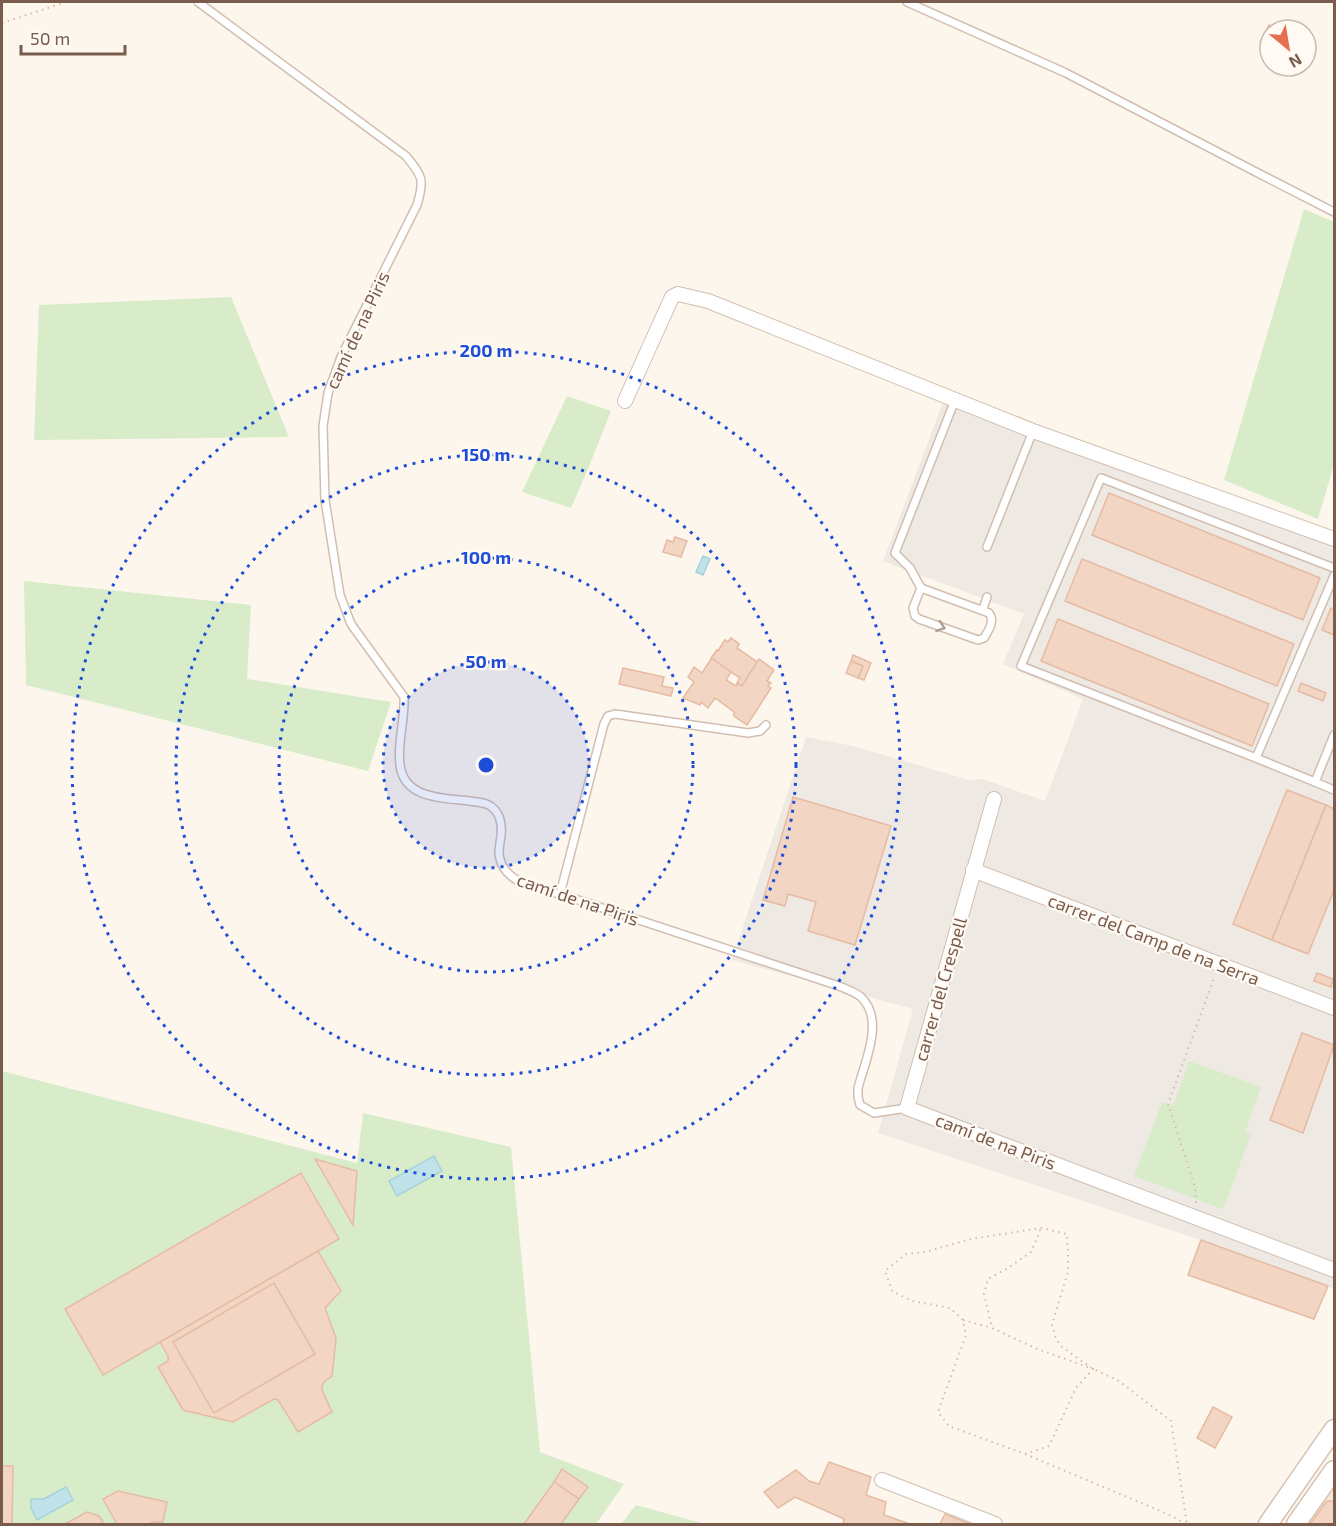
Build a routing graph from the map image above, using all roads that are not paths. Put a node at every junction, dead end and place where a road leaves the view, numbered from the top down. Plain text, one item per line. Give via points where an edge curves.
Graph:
1 (198, 2) edge
2 (907, 2) edge
3 (1335, 212) edge
4 (955, 400) junction
5 (626, 401) dead end
6 (1033, 431) junction
7 (1335, 539) edge
8 (987, 547) dead end
9 (1335, 568) edge
10 (1335, 576) edge
11 (921, 588) junction
12 (987, 597) dead end
13 (982, 609) junction
14 (766, 725) dead end
15 (1335, 735) edge
16 (1256, 758) junction
17 (1315, 782) junction
18 (1335, 790) edge
19 (994, 800) dead end
20 (973, 870) junction
21 (560, 894) junction
22 (1335, 1008) edge
23 (907, 1108) junction
24 (1335, 1270) edge
25 (1335, 1429) edge
26 (1335, 1469) edge
27 (882, 1480) dead end
28 (1293, 1488) junction
29 (1327, 1490) edge
30 (995, 1524) edge
31 (1268, 1524) edge
32 (1296, 1524) edge

1 - 21 lane, camí de na Piris via 406,156 421,175 417,205 341,357 328,393 323,426 325,500 340,595 351,624 404,697 399,754 403,777 412,789 429,796 487,803 500,818 499,853 511,876
2 - 3 lane via 1066,73
4 - 5 street via 708,301 678,294 672,297
4 - 6 street
4 - 11 lane via 895,553 910,568
6 - 7 street
6 - 8 lane
9 - 16 lane via 1101,478 1021,666
10 - 16 lane
11 - 13 lane
11 -> 13 lane via 913,608 915,616 978,640 984,638 993,620
12 - 13 lane
14 - 21 lane via 760,731 748,733 608,716
15 - 17 lane
16 - 17 lane
17 - 18 lane
19 - 20 street, carrer del Crespell
20 - 22 street, carrer del Camp de na Serra
20 - 23 street, carrer del Crespell
21 - 23 lane, camí de na Piris via 860,996 871,1012 873,1036 858,1089 860,1105 874,1113
23 - 24 street, camí de na Piris
25 - 28 main road
26 - 28 main road
26 - 29 main road
27 - 30 street
28 - 31 main road
29 - 32 main road

